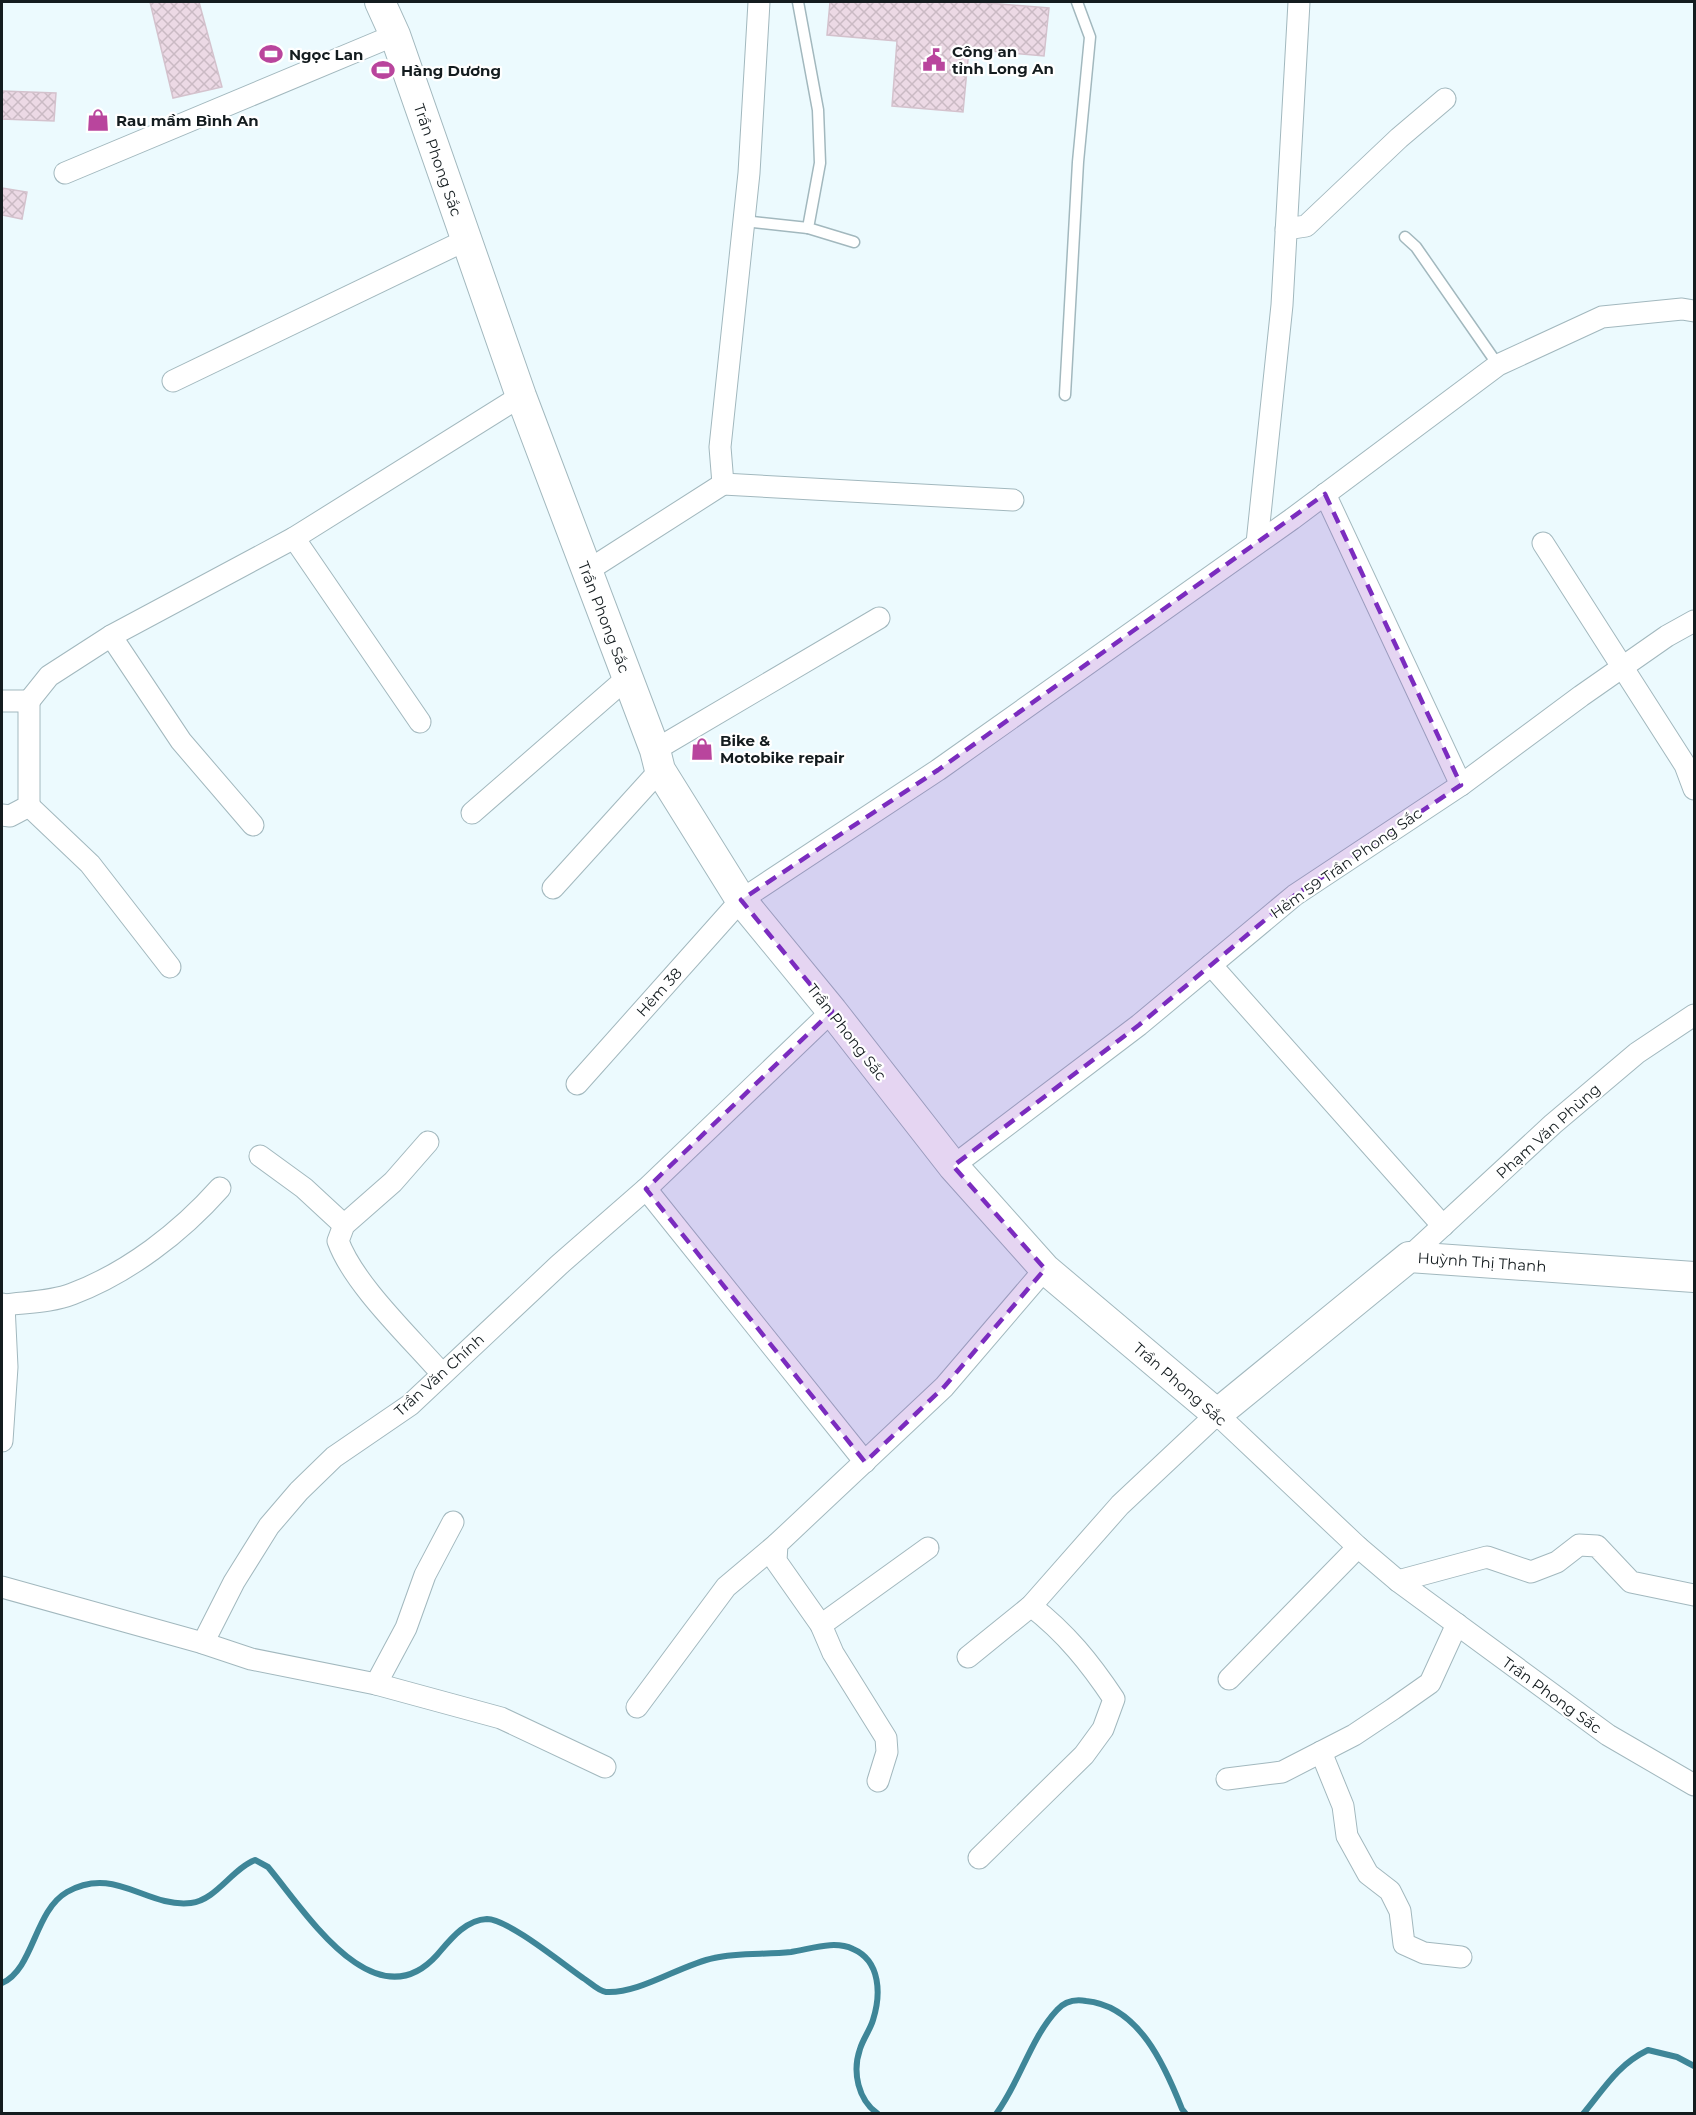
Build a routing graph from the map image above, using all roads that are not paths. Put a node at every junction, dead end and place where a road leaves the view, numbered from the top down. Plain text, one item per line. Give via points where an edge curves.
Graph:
1 (380, 2) edge
2 (759, 2) edge
3 (798, 2) edge
4 (1077, 2) edge
5 (1299, 2) edge
6 (395, 35) junction
7 (1445, 99) dead end
8 (65, 173) dead end
9 (744, 221) junction
10 (808, 228) junction
11 (1286, 230) junction
12 (1405, 237) dead end
13 (466, 240) junction
14 (854, 242) dead end
15 (1695, 311) edge
16 (1498, 365) junction
17 (173, 381) dead end
18 (1065, 395) dead end
19 (521, 396) junction
20 (723, 484) junction
21 (1325, 494) junction
22 (1013, 500) dead end
23 (294, 538) junction
24 (1257, 543) junction
25 (1543, 543) dead end
26 (587, 571) junction
27 (879, 618) dead end
28 (1695, 621) edge
29 (111, 636) junction
30 (1623, 667) junction
31 (627, 678) junction
32 (2, 701) edge
33 (29, 701) junction
34 (420, 722) dead end
35 (657, 760) junction
36 (1461, 785) junction
37 (1695, 789) edge
38 (29, 806) junction
39 (472, 813) dead end
40 (2, 815) edge
41 (254, 825) dead end
42 (553, 888) dead end
43 (741, 900) junction
44 (1211, 965) junction
45 (170, 967) dead end
46 (832, 1011) junction
47 (1695, 1015) edge
48 (577, 1084) dead end
49 (428, 1142) dead end
50 (260, 1156) dead end
51 (953, 1166) junction
52 (220, 1188) dead end
53 (646, 1189) junction
54 (344, 1225) junction
55 (1443, 1226) junction
56 (1409, 1257) junction
57 (1045, 1269) junction
58 (1695, 1277) edge
59 (3, 1305) edge
60 (442, 1374) junction
61 (1217, 1414) junction
62 (2, 1441) edge
63 (865, 1462) junction
64 (453, 1522) dead end
65 (777, 1544) junction
66 (927, 1548) dead end
67 (1358, 1548) junction
68 (1398, 1581) junction
69 (2, 1587) edge
70 (1695, 1595) edge
71 (1032, 1606) junction
72 (822, 1624) junction
73 (1457, 1624) junction
74 (203, 1643) junction
75 (968, 1657) dead end
76 (1228, 1679) dead end
77 (376, 1684) junction
78 (637, 1707) dead end
79 (1321, 1752) junction
80 (605, 1767) dead end
81 (1227, 1779) dead end
82 (878, 1780) dead end
83 (1695, 1785) edge
84 (979, 1858) dead end
85 (1461, 1957) dead end

1 - 6 street, Trần Phong Sắc
2 - 9 street
3 - 10 lane via 818,110 820,152
4 - 18 lane via 1090,37 1078,162
5 - 11 street
6 - 8 street
6 - 13 street, Trần Phong Sắc
7 - 11 street via 1306,226
9 - 10 lane
9 - 20 street via 720,447
10 - 14 lane
11 - 24 street
12 - 16 lane via 1416,247
13 - 17 street
13 - 19 street, Trần Phong Sắc
15 - 16 street, Hẻm 38 via 1602,317
16 - 21 street, Hẻm 38
19 - 23 street
19 - 26 street, Trần Phong Sắc
20 - 22 street
20 - 26 street
21 - 24 street, Hẻm 38
21 - 36 street
23 - 29 street
23 - 34 street
24 - 43 street, Hẻm 38 via 938,770
25 - 30 street
26 - 31 street, Trần Phong Sắc
27 - 35 street
28 - 30 street, Hẻm 59 Trần Phong Sắc
29 - 33 street via 49,676
29 - 41 street via 181,741
30 - 36 street, Hẻm 59 Trần Phong Sắc
30 - 37 street via 1685,765
31 - 35 street, Trần Phong Sắc
31 - 39 street
32 - 33 street
33 - 38 street
35 - 42 street
35 - 43 street, Trần Phong Sắc
36 - 44 street, Hẻm 59 Trần Phong Sắc via 1295,895
38 - 40 street via 10,816
38 - 45 street via 90,864
43 - 46 street, Trần Phong Sắc
43 - 48 street, Hẻm 38
44 - 51 street, Hẻm 59 Trần Phong Sắc via 1139,1025
44 - 55 street
46 - 51 street, Trần Phong Sắc
46 - 53 street, Trần Văn Chính
47 - 55 street, Phạm Văn Phùng via 1637,1053
49 - 54 street via 393,1182
50 - 54 street via 304,1188
51 - 57 street, Trần Phong Sắc
52 - 59 street via 198,1213 129,1266 71,1295
53 - 60 street, Trần Văn Chính
53 - 63 street
54 - 60 street via 338,1241 343,1256
55 - 56 street, Phạm Văn Phùng
56 - 58 street, Huỳnh Thị Thanh
56 - 61 street, Huỳnh Thị Thanh
57 - 61 street, Trần Phong Sắc
57 - 63 street via 944,1387
59 - 62 street via 7,1367
60 - 74 street, Trần Văn Chính via 410,1405 334,1457 299,1491 257,1545
61 - 67 street, Trần Phong Sắc
61 - 71 street via 1120,1505
63 - 65 street
64 - 77 street via 425,1575 406,1628
65 - 72 street via 776,1561
65 - 78 street via 726,1587
66 - 72 street
67 - 68 street, Trần Phong Sắc
67 - 76 street
68 - 70 street via 1487,1557 1532,1572 1557,1562 1579,1545 1597,1546 1631,1582
68 - 73 street, Trần Phong Sắc
69 - 74 street
71 - 75 street
71 - 84 street via 1085,1657 1114,1699 1103,1729 1084,1755
72 - 82 street via 833,1653 886,1738 887,1752
73 - 79 street via 1430,1683 1354,1735
73 - 83 street, Trần Phong Sắc via 1608,1735
74 - 77 street via 251,1659
77 - 80 street via 501,1718
79 - 81 street via 1282,1772
79 - 85 street via 1343,1806 1347,1836 1368,1874 1390,1891 1400,1911 1404,1944 1424,1953

